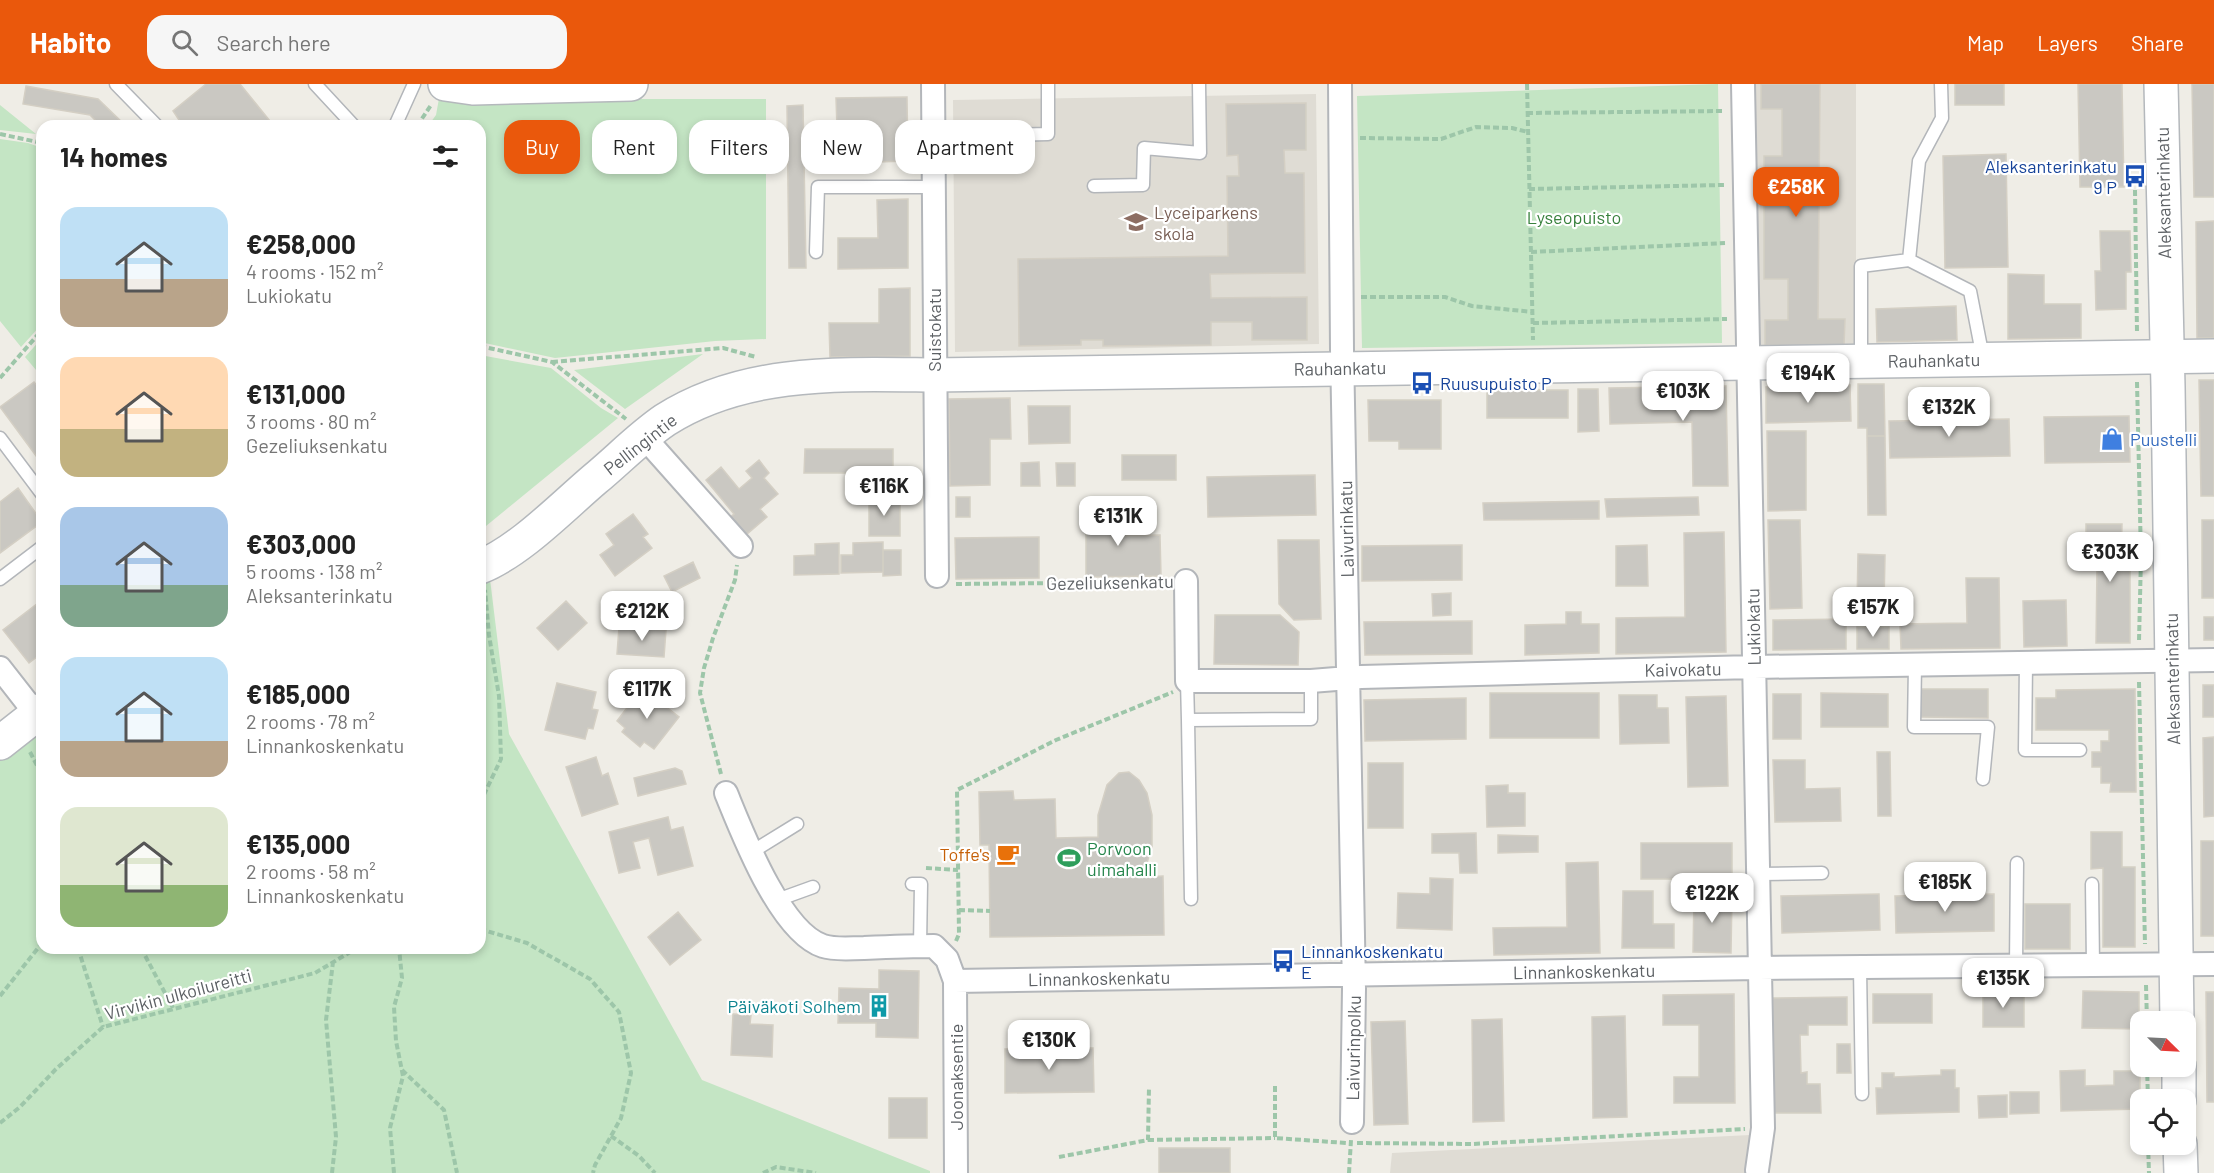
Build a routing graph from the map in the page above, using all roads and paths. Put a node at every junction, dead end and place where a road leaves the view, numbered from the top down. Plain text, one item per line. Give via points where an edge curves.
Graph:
1 (116, 84) edge
2 (315, 84) edge
3 (414, 84) edge
4 (445, 84) edge
5 (631, 84) edge
6 (933, 84) edge
7 (1048, 84) edge
8 (1199, 84) edge
9 (1340, 84) edge
10 (1527, 84) edge
11 (1743, 84) edge
12 (1941, 84) edge
13 (2161, 84) edge
14 (1743, 111) junction
15 (1527, 112) junction
16 (151, 120) edge
17 (348, 120) edge
18 (398, 120) edge
19 (1528, 132) junction
20 (0, 134) edge
21 (1035, 134) edge
22 (1354, 138) dead end
23 (36, 142) edge
24 (1724, 185) dead end
25 (1094, 186) dead end
26 (935, 187) junction
27 (2135, 188) dead end
28 (1529, 189) junction
29 (1725, 243) dead end
30 (816, 252) dead end
31 (1531, 252) junction
32 (1909, 260) junction
33 (1356, 297) dead end
34 (1533, 312) junction
35 (1748, 319) junction
36 (1533, 323) junction
37 (36, 337) edge
38 (486, 347) edge
39 (2152, 356) junction
40 (2214, 356) edge
41 (760, 358) dead end
42 (1983, 359) junction
43 (552, 362) junction
44 (1861, 362) junction
45 (1748, 363) junction
46 (1534, 365) junction
47 (1342, 368) junction
48 (934, 375) junction
49 (0, 378) edge
50 (644, 437) junction
51 (0, 438) edge
52 (36, 486) edge
53 (36, 552) edge
54 (739, 553) joint
55 (486, 565) edge
56 (937, 576) joint
57 (0, 579) edge
58 (1186, 581) joint
59 (486, 605) edge
60 (2172, 660) junction
61 (2214, 660) edge
62 (2139, 661) junction
63 (2026, 663) junction
64 (1915, 665) junction
65 (1754, 667) junction
66 (0, 668) edge
67 (1349, 677) junction
68 (1187, 681) junction
69 (1311, 681) junction
70 (36, 709) edge
71 (36, 714) edge
72 (1188, 720) junction
73 (0, 743) edge
74 (2080, 750) dead end
75 (1983, 778) dead end
76 (486, 790) edge
77 (726, 793) joint
78 (798, 824) dead end
79 (750, 853) junction
80 (2017, 863) dead end
81 (923, 868) dead end
82 (958, 870) junction
83 (1822, 873) dead end
84 (1757, 874) junction
85 (912, 884) dead end
86 (2092, 884) dead end
87 (813, 887) dead end
88 (1191, 899) dead end
89 (777, 900) junction
90 (959, 910) junction
91 (990, 911) dead end
92 (486, 931) edge
93 (920, 946) junction
94 (36, 951) edge
95 (80, 954) edge
96 (144, 954) edge
97 (346, 954) edge
98 (400, 954) edge
99 (947, 959) junction
100 (333, 962) junction
101 (2161, 964) junction
102 (2214, 964) edge
103 (2016, 965) junction
104 (2093, 965) junction
105 (1759, 968) junction
106 (1860, 968) junction
107 (1353, 974) junction
108 (955, 981) junction
109 (0, 996) edge
110 (173, 1008) junction
111 (2150, 1011) edge
112 (2174, 1011) edge
113 (103, 1027) junction
114 (402, 1070) junction
115 (1275, 1086) dead end
116 (1149, 1087) dead end
117 (1862, 1094) dead end
118 (0, 1123) edge
119 (1763, 1128) junction
120 (1352, 1133) junction
121 (611, 1136) junction
122 (1275, 1138) junction
123 (1148, 1140) junction
124 (2148, 1155) edge
125 (2180, 1155) edge
126 (1059, 1157) dead end
127 (1757, 1170) dead end
128 (809, 1172) edge
129 (332, 1173) edge
130 (394, 1173) edge
131 (457, 1173) edge
132 (593, 1173) edge
133 (655, 1173) edge
134 (763, 1173) edge
135 (816, 1173) edge
136 (956, 1173) edge
137 (1349, 1173) edge
138 (2149, 1173) edge
139 (2181, 1173) edge

1 - 16 lane
2 - 17 lane
3 - 18 lane
4 - 5 street
6 - 26 street, Suistokatu
7 - 21 lane via 1048,134
8 - 25 lane via 1200,153 1144,148 1143,185
9 - 47 street, Laivurinkatu
10 - 15 path
11 - 14 street, Lukiokatu
12 - 32 lane via 1942,118 1919,160
13 - 39 street, Aleksanterinkatu
14 - 15 path
14 - 35 street, Lukiokatu
15 - 19 path
19 - 22 path via 1476,127 1441,139
19 - 28 path
20 - 23 path
24 - 28 path
26 - 30 lane via 818,187
26 - 48 street, Suistokatu
27 - 39 path
28 - 31 path
29 - 31 path
31 - 34 path
32 - 42 lane via 1970,291
32 - 44 lane via 1861,266
33 - 34 path via 1445,297 1472,306
34 - 36 path
35 - 36 path
35 - 45 street, Lukiokatu
36 - 46 path
37 - 49 path
38 - 43 path
39 - 40 street, Rauhankatu
39 - 42 street, Rauhankatu
39 - 60 street, Aleksanterinkatu
39 - 62 path
41 - 43 path via 723,348
42 - 44 street, Rauhankatu
43 - 50 path
44 - 45 street, Rauhankatu
45 - 46 street, Rauhankatu
45 - 65 street, Lukiokatu
46 - 47 street, Rauhankatu
47 - 48 street, Rauhankatu
47 - 67 street, Laivurinkatu
48 - 50 street, Pellingintie via 832,374 735,388 664,421
48 - 56 street, Suistokatu
50 - 54 street
50 - 55 street, Pellingintie via 519,544
51 - 52 lane
53 - 57 lane
54 - 77 path via 737,574 707,658 700,693
56 - 58 path, Gezeliuksenkatu via 954,584
58 - 68 street, Gezeliuksenkatu
59 - 76 path via 499,696 501,759
60 - 61 street, Kaivokatu
60 - 62 street, Kaivokatu
60 - 101 street, Aleksanterinkatu
62 - 63 street, Kaivokatu
62 - 101 path
63 - 64 street, Kaivokatu
63 - 74 lane via 2025,750
64 - 65 street, Kaivokatu
64 - 75 lane via 1914,727 1988,727
65 - 67 street, Kaivokatu
65 - 84 street, Lukiokatu
66 - 70 street
67 - 69 street, Kaivokatu
67 - 107 street, Laivurinkatu
68 - 69 street, Kaivokatu
68 - 72 lane
68 - 82 path via 1176,691 1056,740 957,790
69 - 72 lane via 1311,719
71 - 73 street
72 - 88 lane
77 - 79 street
78 - 79 lane
79 - 89 street
80 - 103 lane
81 - 82 path
82 - 90 path
83 - 84 lane
84 - 105 street, Lukiokatu
85 - 93 lane via 921,884
86 - 104 lane
87 - 89 lane
89 - 93 street via 797,928 824,946
90 - 91 path
90 - 99 path via 959,934
92 - 121 path via 527,944 590,979 620,1012 631,1073 621,1118
93 - 99 street via 934,946
94 - 109 path
95 - 113 path
96 - 110 path
97 - 100 path, Virvikin ulkoilureitti
98 - 114 path via 402,978 394,1008
99 - 108 street, Joonaksentie
100 - 110 path, Virvikin ulkoilureitti via 315,973
100 - 129 path via 326,1020 336,1137
101 - 102 street, Linnankoskenkatu
101 - 104 street, Linnankoskenkatu
101 - 111 path
101 - 112 street, Aleksanterinkatu
103 - 104 street, Linnankoskenkatu
103 - 106 street, Linnankoskenkatu
105 - 106 street, Linnankoskenkatu
105 - 107 street, Linnankoskenkatu
105 - 119 street, Lukiokatu
106 - 117 lane
107 - 108 street, Linnankoskenkatu
107 - 120 street, Laivurinpolku
108 - 136 street, Joonaksentie
110 - 113 path, Virvikin ulkoilureitti
113 - 118 path, Virvikin ulkoilureitti
114 - 130 path via 390,1128
114 - 131 path via 444,1110
115 - 122 path
116 - 123 path
119 - 120 path via 1473,1144
119 - 127 street, Lukiokatu
120 - 122 path
120 - 137 path
121 - 132 path
121 - 133 path
122 - 123 path
123 - 126 path
124 - 138 path
125 - 139 street
128 - 134 path via 776,1167
128 - 135 path

